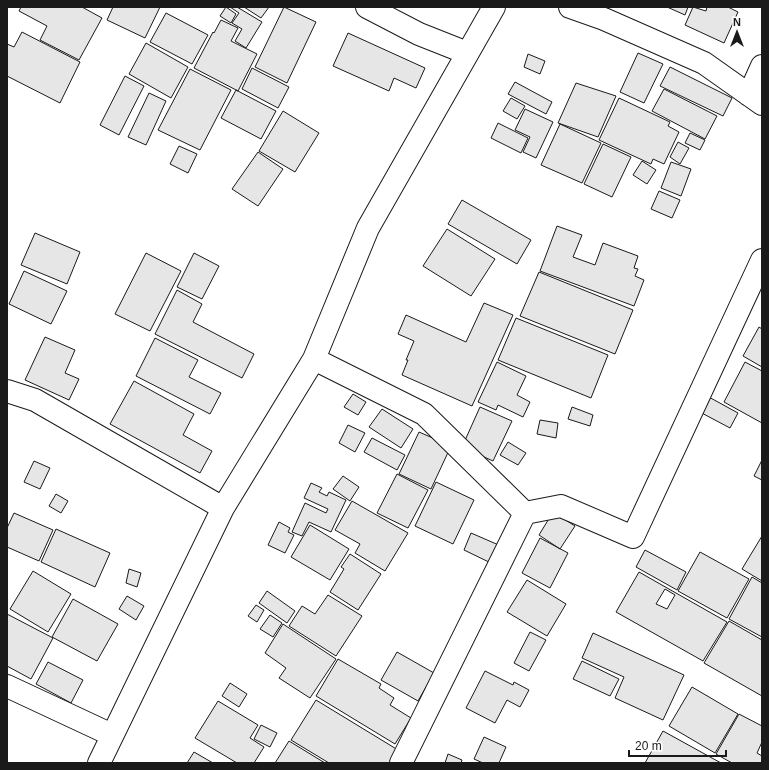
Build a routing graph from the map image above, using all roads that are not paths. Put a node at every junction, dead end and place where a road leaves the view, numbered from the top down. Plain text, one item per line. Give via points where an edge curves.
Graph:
1 (367, 7) edge
2 (494, 7) edge
3 (570, 7) edge
4 (467, 53) junction
5 (762, 66) edge
6 (756, 99) edge
7 (762, 260) edge
8 (314, 359) junction
9 (7, 391) edge
10 (223, 508) junction
11 (525, 513) junction
12 (7, 686) edge
13 (112, 735) junction
14 (99, 763) edge
15 (401, 763) edge

1 - 4 street via 419,34
2 - 4 street
3 - 6 street via 604,19 704,63
4 - 8 street via 368,228
5 - 6 street
7 - 11 street via 633,537 561,506
8 - 10 street
8 - 11 street via 424,414
9 - 10 street via 35,400
10 - 13 street
11 - 15 street
12 - 13 street
13 - 14 street

